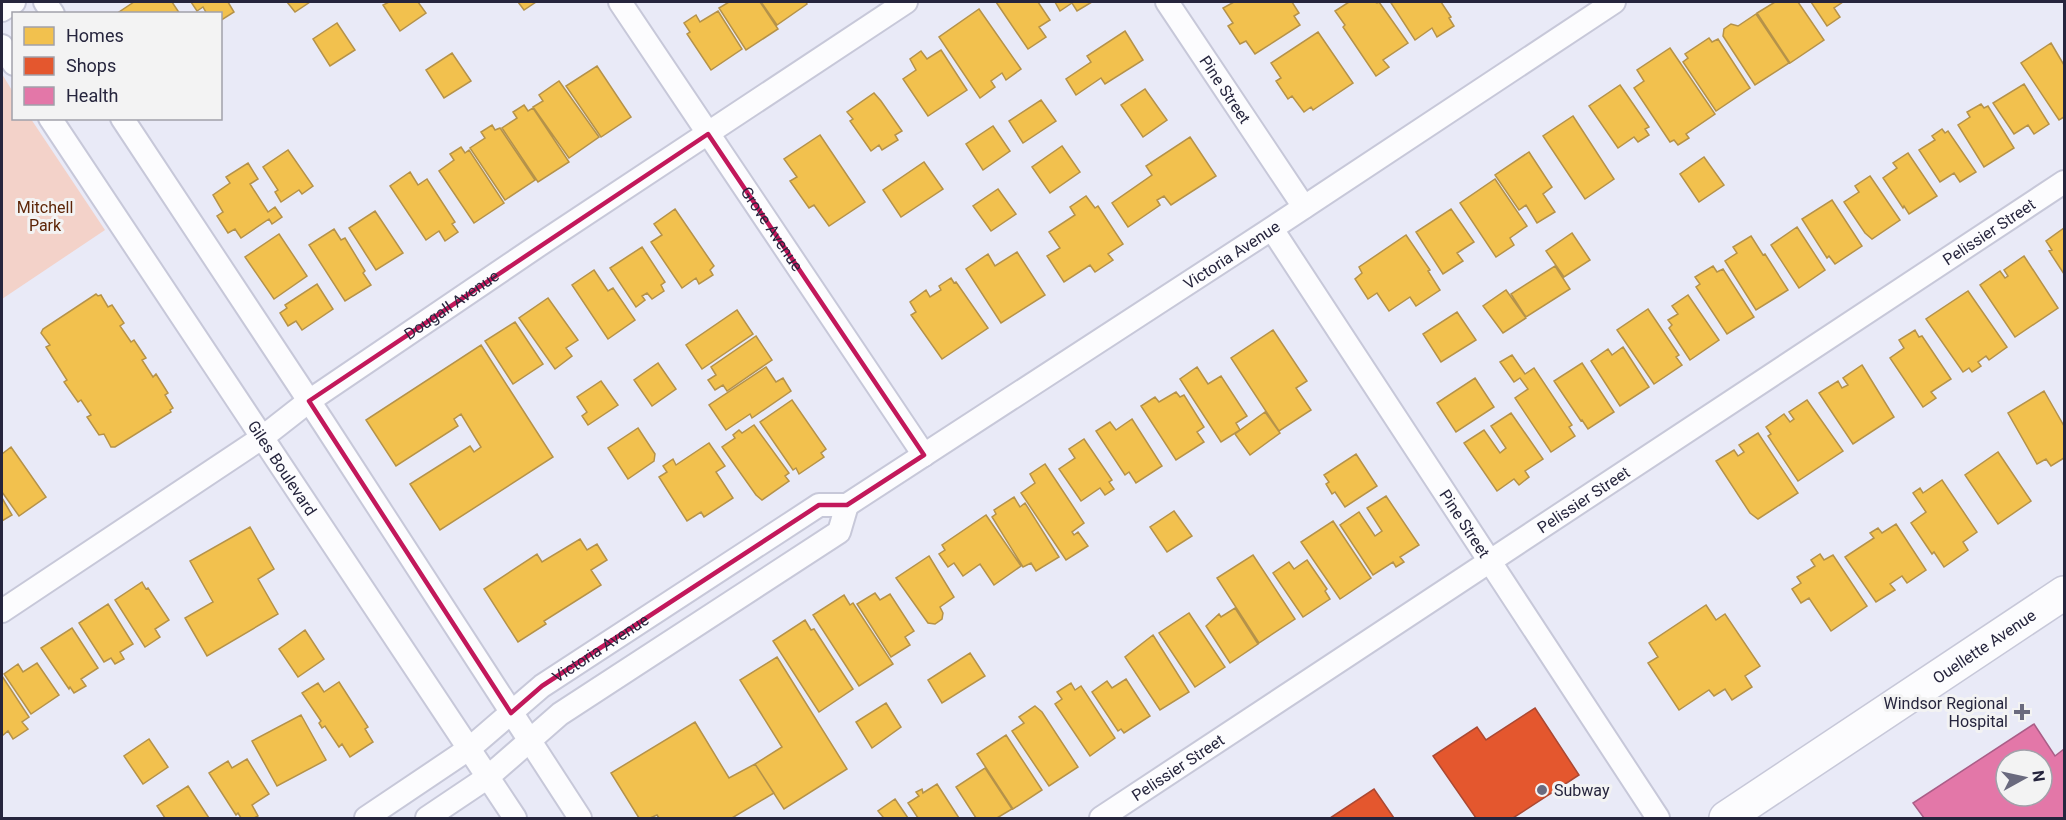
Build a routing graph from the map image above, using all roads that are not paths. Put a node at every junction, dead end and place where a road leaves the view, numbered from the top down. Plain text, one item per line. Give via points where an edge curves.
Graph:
1 (14, 2) edge
2 (620, 2) edge
3 (906, 2) edge
4 (1167, 2) edge
5 (1614, 2) edge
6 (2, 10) edge
7 (2, 46) edge
8 (12, 60) edge
9 (51, 120) edge
10 (123, 120) edge
11 (708, 134) junction
12 (2064, 182) edge
13 (1304, 207) junction
14 (1272, 228) junction
15 (309, 401) junction
16 (263, 437) junction
17 (924, 455) junction
18 (847, 505) junction
19 (1490, 562) junction
20 (2064, 593) edge
21 (2, 611) edge
22 (511, 713) junction
23 (530, 741) junction
24 (470, 748) junction
25 (488, 777) junction
26 (366, 819) edge
27 (427, 819) edge
28 (515, 819) edge
29 (580, 819) edge
30 (1101, 819) edge
31 (1658, 819) edge
32 (1726, 819) edge

1 - 6 street
2 - 11 street, Grove Avenue
3 - 11 street, Dougall Avenue
4 - 13 street, Pine Street
5 - 13 street, Victoria Avenue
7 - 8 street
9 - 16 street, Giles Boulevard
10 - 15 street
11 - 15 street, Dougall Avenue
11 - 17 street, Grove Avenue
12 - 19 street, Pelissier Street
13 - 14 street, Victoria Avenue
14 - 17 street, Victoria Avenue
14 - 19 street, Pine Street
15 - 16 street, Dougall Avenue
15 - 22 street
16 - 21 street, Dougall Avenue
16 - 24 street, Giles Boulevard
17 - 18 street, Victoria Avenue
18 - 22 street, Victoria Avenue via 819,506 543,686
18 - 23 street, Victoria Avenue via 839,532 560,714
19 - 30 street, Pelissier Street
19 - 31 street, Pine Street
20 - 32 main road, Ouellette Avenue
22 - 23 street
22 - 24 street, Victoria Avenue
23 - 25 street, Victoria Avenue
23 - 29 street
24 - 25 street, Giles Boulevard
24 - 26 street, Victoria Avenue
25 - 27 street, Victoria Avenue
25 - 28 street, Giles Boulevard

